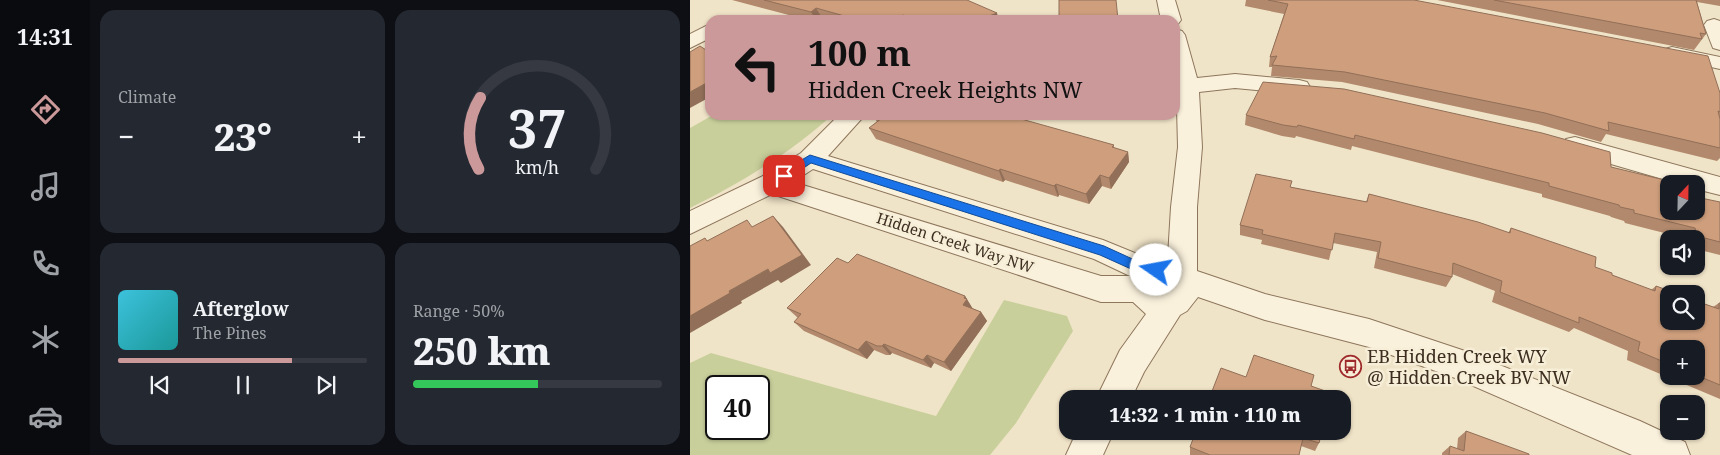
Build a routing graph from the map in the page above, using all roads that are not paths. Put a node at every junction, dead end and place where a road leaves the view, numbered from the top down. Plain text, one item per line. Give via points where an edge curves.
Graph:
1 (1166, 0) edge
2 (1170, 15) edge
3 (690, 18) edge
4 (705, 22) edge
5 (705, 33) edge
6 (690, 42) edge
7 (1652, 49) edge
8 (1180, 55) edge
9 (1720, 63) edge
10 (1188, 86) junction
11 (1323, 89) edge
12 (848, 120) edge
13 (1557, 140) edge
14 (810, 158) junction
15 (770, 184) junction
16 (1720, 186) edge
17 (690, 223) edge
18 (1165, 286) junction
19 (1118, 390) edge
20 (1092, 440) edge
21 (1628, 444) edge
22 (1084, 455) edge
23 (1672, 455) edge

1 - 2 street
3 - 4 street
5 - 6 street
7 - 9 street
8 - 10 street
10 - 11 street via 1236,81
10 - 18 street via 1190,147 1184,207
12 - 14 street
13 - 16 street
14 - 15 street
14 - 18 street, Hidden Creek Way NW via 1104,251
15 - 17 street
15 - 18 street, Hidden Creek Way NW via 1101,289
18 - 19 street
18 - 21 street, Hidden Creek Way NW via 1368,333 1462,365
20 - 22 street
21 - 23 street, Hidden Creek Way NW

